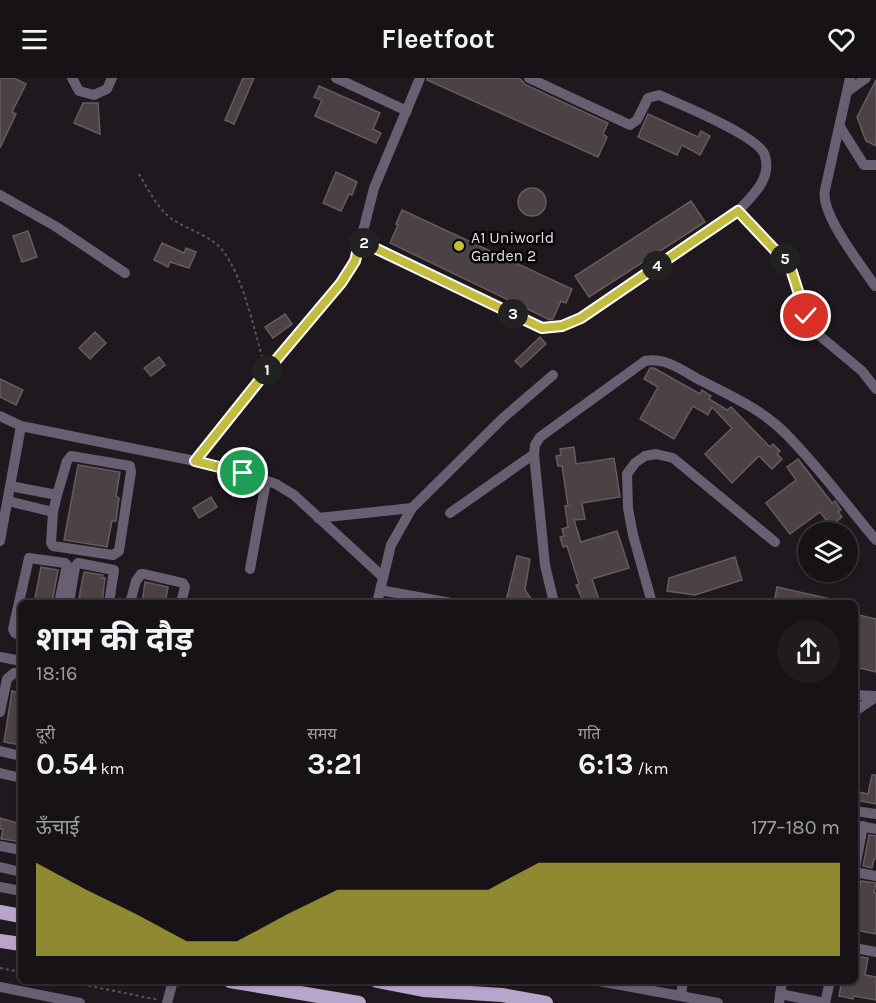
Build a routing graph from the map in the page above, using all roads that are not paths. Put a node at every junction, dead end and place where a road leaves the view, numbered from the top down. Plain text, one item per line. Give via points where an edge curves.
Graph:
1 (72, 78) edge
2 (112, 78) edge
3 (336, 78) edge
4 (420, 78) edge
5 (529, 78) edge
6 (850, 78) edge
7 (867, 78) edge
8 (848, 91) junction
9 (407, 111) junction
10 (840, 127) junction
11 (876, 165) edge
12 (0, 195) edge
13 (738, 211) junction
14 (360, 241) junction
15 (125, 273) dead end
16 (875, 286) edge
17 (553, 375) dead end
18 (876, 389) edge
19 (0, 416) edge
20 (21, 426) junction
21 (534, 454) junction
22 (195, 461) junction
23 (266, 481) junction
24 (10, 486) junction
25 (57, 495) junction
26 (5, 506) edge
27 (412, 508) junction
28 (53, 512) junction
29 (450, 513) dead end
30 (318, 518) junction
31 (876, 540) edge
32 (0, 541) edge
33 (775, 542) dead end
34 (250, 569) dead end
35 (383, 577) junction
36 (380, 590) junction
37 (20, 600) edge
38 (60, 600) edge
39 (70, 600) edge
40 (110, 600) edge
41 (131, 600) edge
42 (182, 600) edge
43 (378, 600) edge
44 (418, 600) edge
45 (553, 600) edge
46 (651, 600) edge
47 (18, 607) edge
48 (18, 634) edge
49 (0, 657) edge
50 (18, 660) edge
51 (18, 673) edge
52 (858, 695) edge
53 (876, 697) edge
54 (858, 709) edge
55 (0, 712) edge
56 (0, 751) edge
57 (18, 755) edge
58 (0, 773) edge
59 (18, 777) edge
60 (858, 811) edge
61 (876, 814) edge
62 (859, 826) edge
63 (876, 829) edge
64 (0, 846) edge
65 (18, 849) edge
66 (0, 867) edge
67 (18, 871) edge
68 (858, 871) edge
69 (876, 876) edge
70 (0, 888) edge
71 (18, 891) edge
72 (0, 912) edge
73 (18, 915) edge
74 (0, 941) edge
75 (18, 944) edge
76 (858, 949) edge
77 (876, 952) edge
78 (172, 984) edge
79 (248, 984) edge
80 (403, 984) edge
81 (617, 984) edge
82 (683, 984) edge
83 (782, 984) edge
84 (829, 984) edge
85 (0, 987) edge
86 (423, 990) junction
87 (681, 995) junction
88 (780, 999) edge
89 (167, 1002) edge
90 (80, 1003) edge
91 (359, 1003) edge
92 (491, 1003) edge
93 (546, 1003) edge
94 (718, 1003) edge

1 - 2 street via 79,91 94,95 107,89
3 - 9 street
4 - 9 street
5 - 13 street via 630,125 637,120 648,98 656,94 735,130 765,156 762,184
6 - 8 street
7 - 8 street
8 - 10 street
9 - 14 street via 374,188
10 - 11 street via 864,165
10 - 16 street via 824,203
12 - 15 street
13 - 14 street via 581,318 562,326 542,328
13 - 18 street via 790,266 806,316 820,336 862,371
14 - 22 street via 350,271
17 - 27 street via 503,418
19 - 20 street
20 - 22 street
20 - 24 street
21 - 29 street
21 - 31 street via 540,437 645,361 660,360 751,407 785,433
21 - 45 street via 545,565
22 - 23 street
23 - 30 street via 294,495
23 - 34 street
24 - 25 street
24 - 26 street
25 - 28 street
25 - 28 street via 71,456 131,468 119,551 113,555 53,546
26 - 28 street
26 - 32 street
27 - 30 street
27 - 35 street via 391,545
30 - 35 street
33 - 46 street via 673,458 645,456 627,474 628,508
35 - 36 street
36 - 43 street
36 - 44 street
37 - 38 street via 29,558 67,565
39 - 40 street via 78,563 114,570
41 - 42 street via 136,581 144,574 183,583
47 - 48 street via 13,629
49 - 50 street
51 - 55 street via 7,679
52 - 53 street
53 - 54 street
56 - 57 street
58 - 59 street
60 - 61 street
62 - 63 street
64 - 65 street
66 - 67 street
68 - 69 street
70 - 71 street
72 - 73 main road
74 - 75 main road
76 - 77 street
78 - 89 street
79 - 91 main road
80 - 86 main road
81 - 87 street
82 - 87 street
83 - 88 street
84 - 88 street via 825,1003
85 - 90 street
86 - 92 main road
86 - 93 main road via 502,995
87 - 94 street

